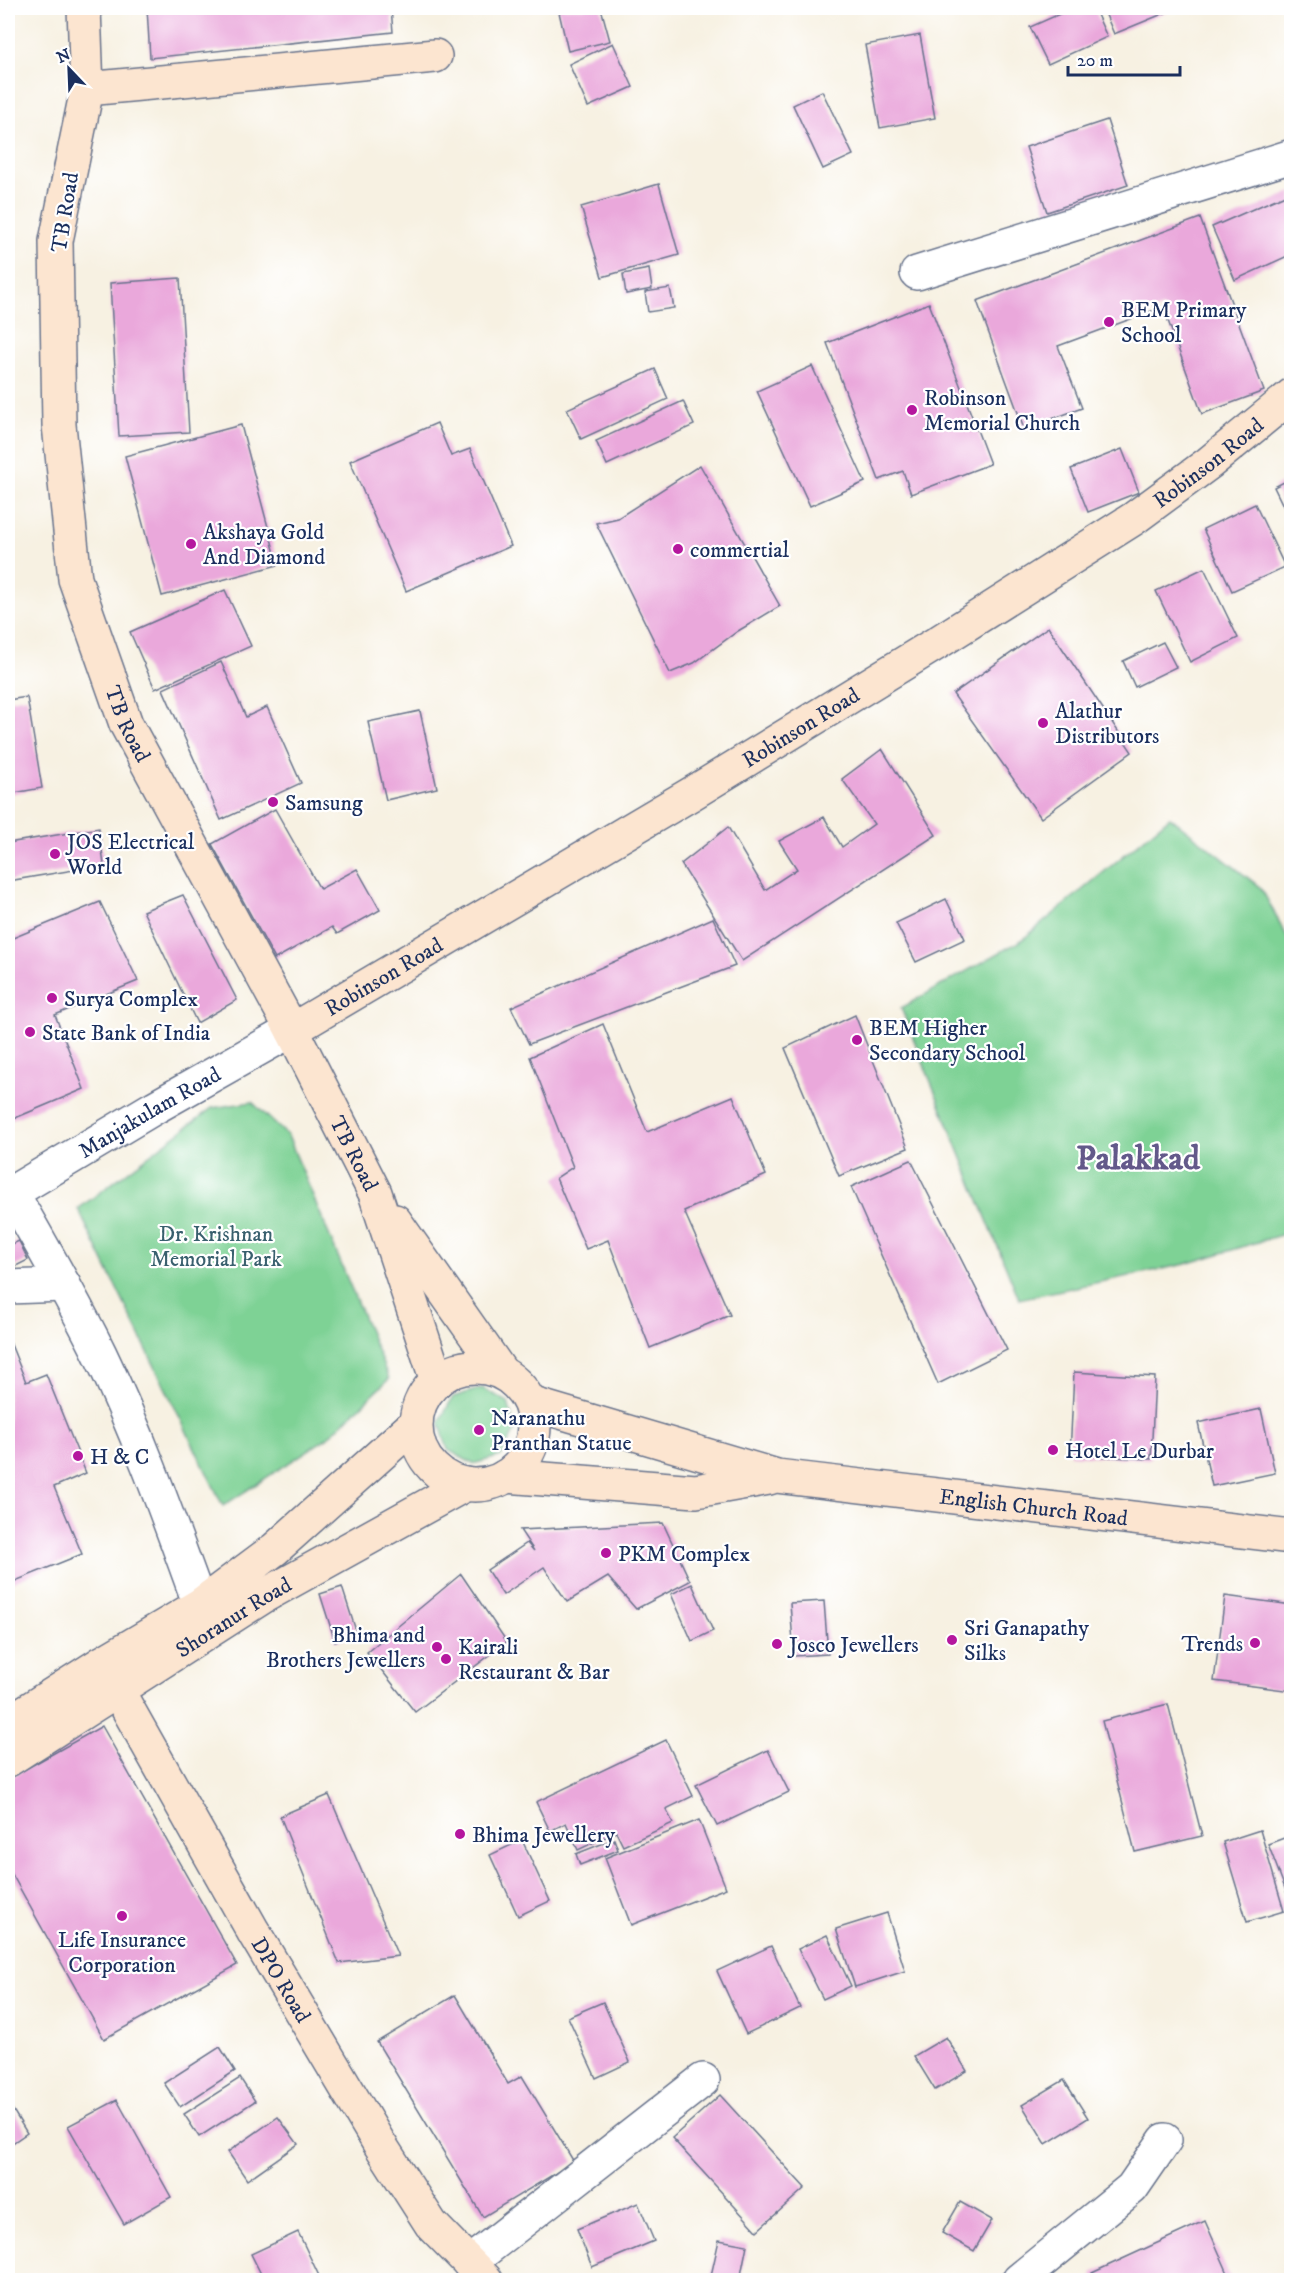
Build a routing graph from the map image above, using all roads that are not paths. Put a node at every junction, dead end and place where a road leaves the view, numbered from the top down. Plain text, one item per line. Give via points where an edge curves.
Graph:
1 (84, 8) edge
2 (435, 56) dead end
3 (87, 89) junction
4 (1292, 156) edge
5 (917, 273) dead end
6 (1292, 395) edge
7 (292, 1030) junction
8 (375, 1193) junction
9 (10, 1194) edge
10 (64, 1285) junction
11 (8, 1287) edge
12 (501, 1372) junction
13 (437, 1381) junction
14 (530, 1403) junction
15 (416, 1423) junction
16 (506, 1476) junction
17 (777, 1476) junction
18 (466, 1484) junction
19 (1292, 1537) edge
20 (200, 1605) junction
21 (110, 1676) junction
22 (8, 1723) edge
23 (8, 1760) edge
24 (703, 2080) dead end
25 (1165, 2139) dead end
26 (478, 2272) edge
27 (1019, 2280) edge

1 - 3 main road, TB Road
2 - 3 main road
3 - 7 main road, TB Road via 56,241 58,425 75,579 126,724
4 - 5 street
6 - 7 main road, Robinson Road via 1133,519 710,782
7 - 8 main road, TB Road
7 - 9 street, Manjakulam Road
8 - 12 main road
8 - 13 main road, TB Road
9 - 10 street
10 - 11 street
10 - 20 street via 143,1451
12 - 13 main road via 468,1367
12 - 14 main road via 513,1380
13 - 15 main road via 419,1407
14 - 16 main road, Shoranur Road via 534,1419 529,1452
14 - 17 main road, English Church Road
15 - 18 main road via 417,1440 435,1470
15 - 20 main road, Shoranur Road via 275,1549
16 - 17 main road, English Church Road via 696,1491
16 - 18 main road, Shoranur Road via 487,1484
17 - 19 main road, English Church Road
18 - 21 main road, Shoranur Road
20 - 21 main road, Shoranur Road
21 - 22 main road, Shoranur Road
21 - 23 main road, Shoranur Road
21 - 26 main road, DPO Road via 253,1931 379,2143 431,2224
24 - 26 street
25 - 27 street via 1132,2188

